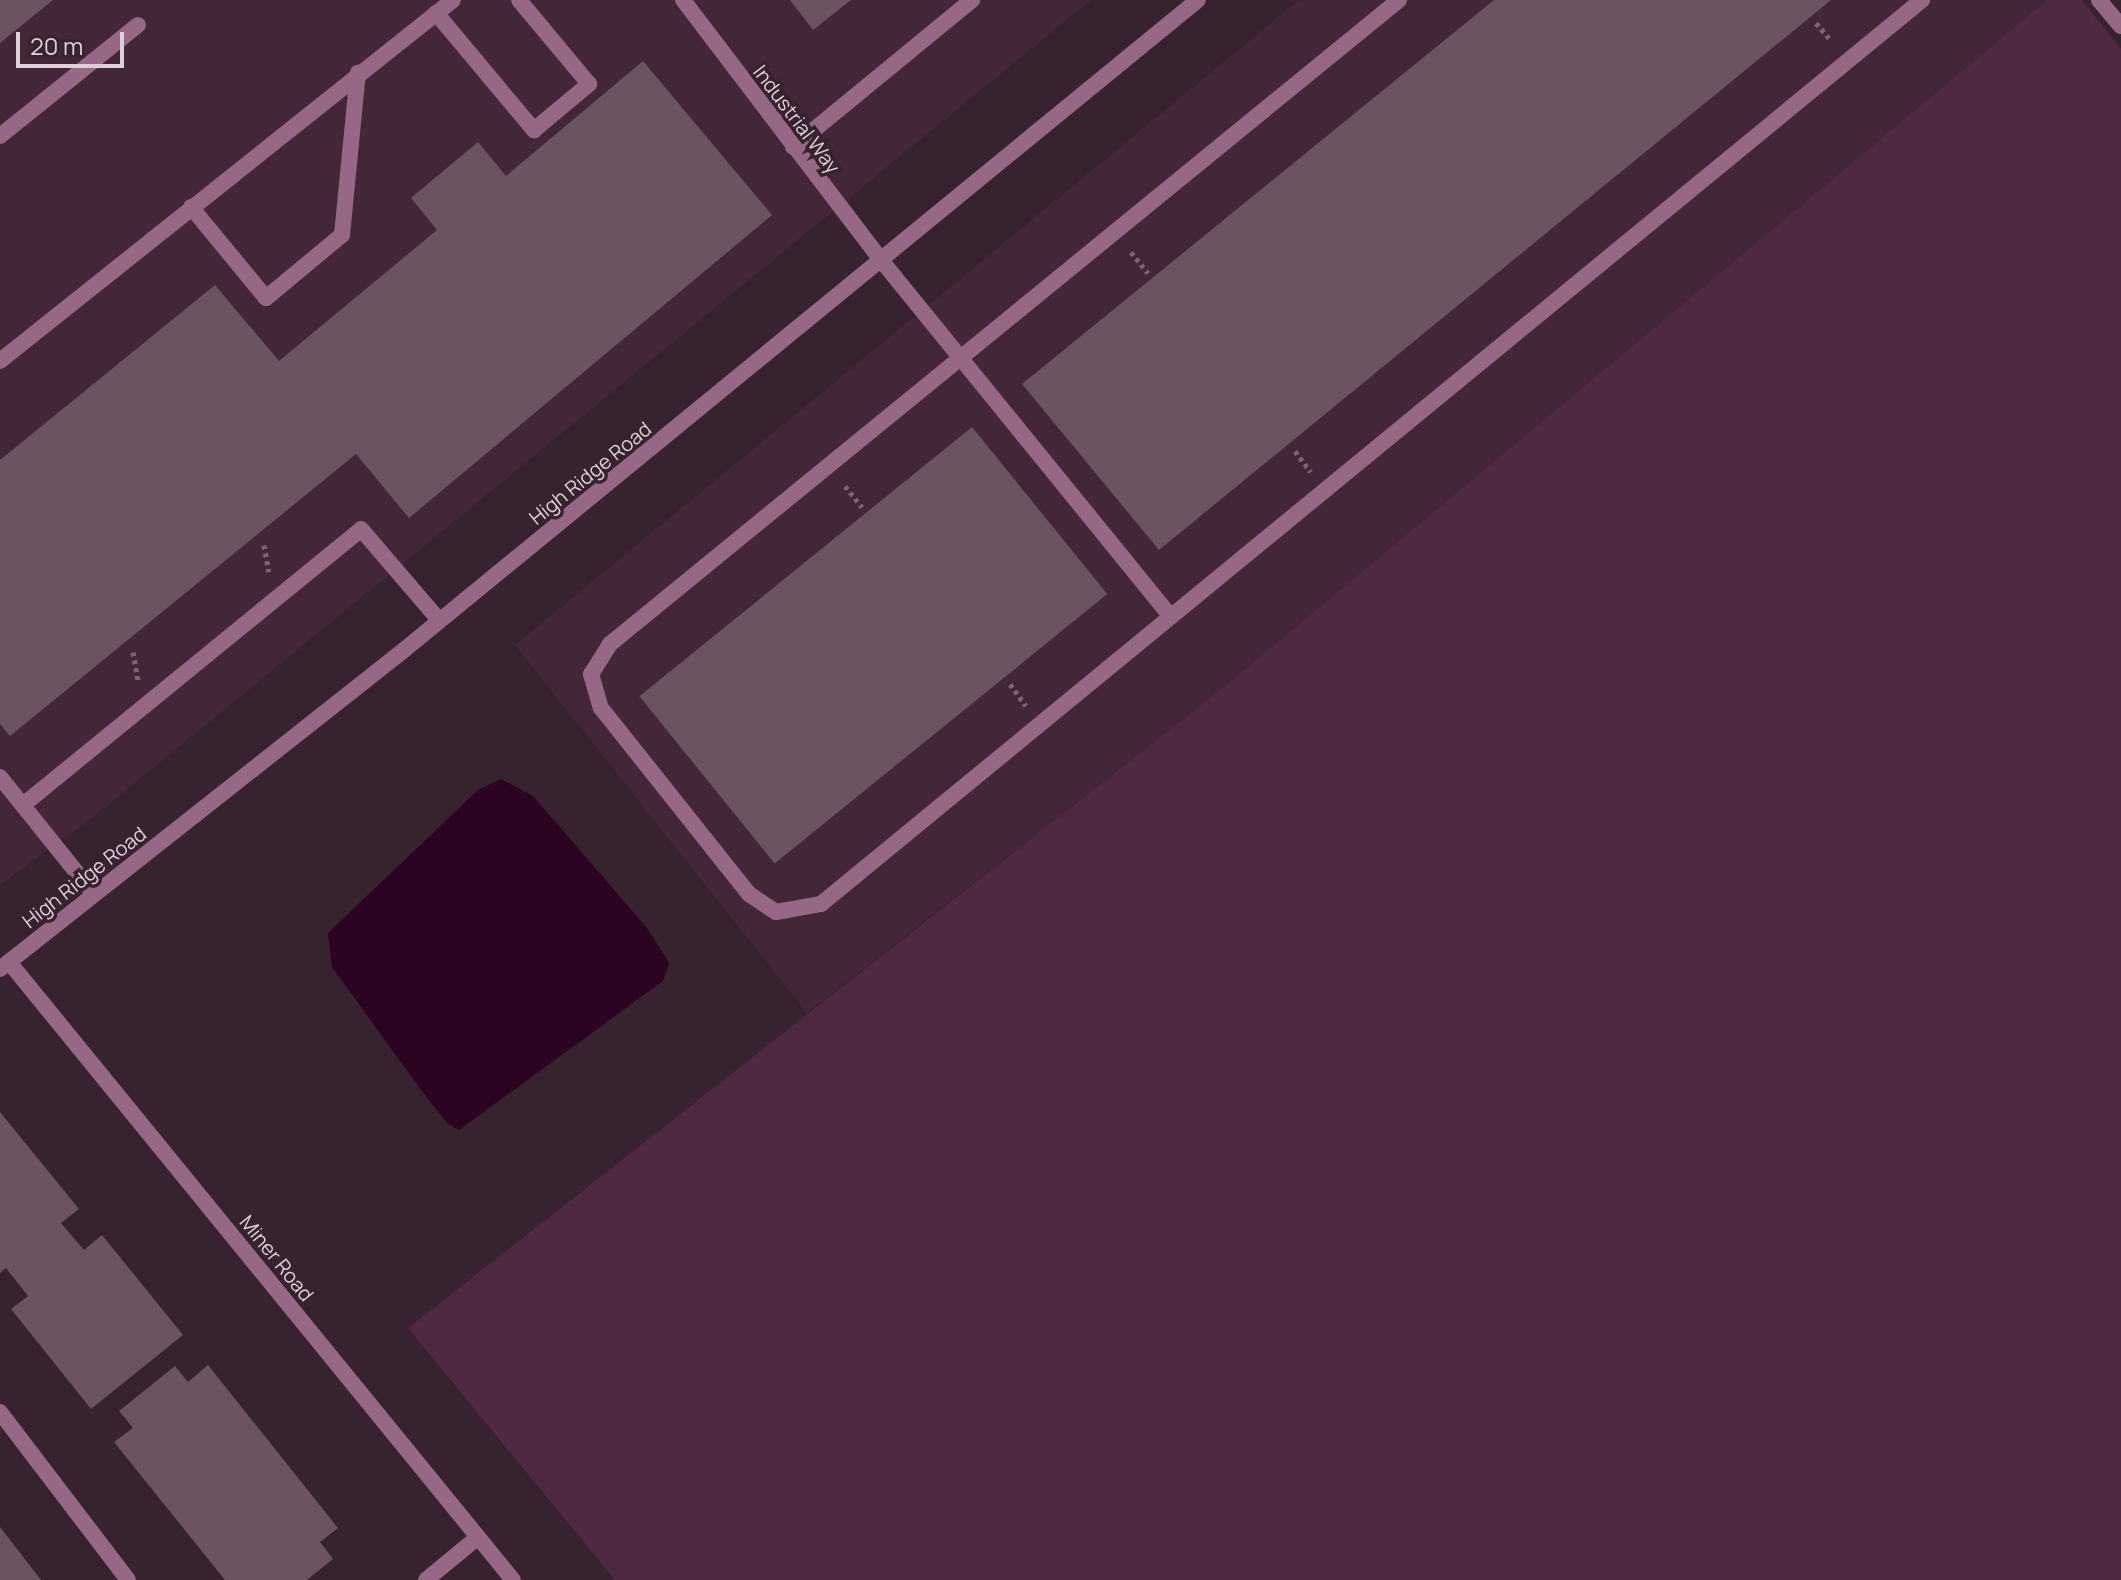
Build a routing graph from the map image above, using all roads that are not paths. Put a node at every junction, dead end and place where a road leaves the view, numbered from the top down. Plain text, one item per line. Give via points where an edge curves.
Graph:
1 (453, 0) edge
2 (519, 0) edge
3 (683, 0) edge
4 (972, 0) edge
5 (1198, 0) edge
6 (1399, 0) edge
7 (1922, 0) edge
8 (2099, 0) edge
9 (436, 13) junction
10 (138, 25) dead end
11 (2121, 26) edge
12 (358, 73) junction
13 (0, 136) edge
14 (793, 147) junction
15 (191, 207) junction
16 (881, 260) junction
17 (0, 361) edge
18 (960, 361) junction
19 (1170, 615) junction
20 (439, 620) junction
21 (0, 777) edge
22 (23, 805) junction
23 (94, 894) junction
24 (4, 965) edge
25 (0, 1412) edge
26 (477, 1538) junction
27 (128, 1580) edge
28 (426, 1580) edge
29 (513, 1580) edge

1 - 9 street
2 - 9 street via 589,84 534,130
3 - 14 street, Industrial Way
4 - 14 street
5 - 16 street, High Ridge Road
6 - 18 street
7 - 19 street
8 - 11 street
9 - 12 street
10 - 13 street
12 - 15 street
12 - 15 street via 342,235 266,298
14 - 16 street, Industrial Way
15 - 17 street
16 - 18 street, Industrial Way
16 - 20 street, High Ridge Road
18 - 19 street, Industrial Way
18 - 19 street via 610,644 591,674 601,708 749,894 776,912 821,904
20 - 22 street via 361,529
20 - 23 street, High Ridge Road
21 - 22 street
22 - 23 street
23 - 24 street, High Ridge Road
24 - 26 street, Miner Road
25 - 27 street
26 - 28 street
26 - 29 street, Miner Road

